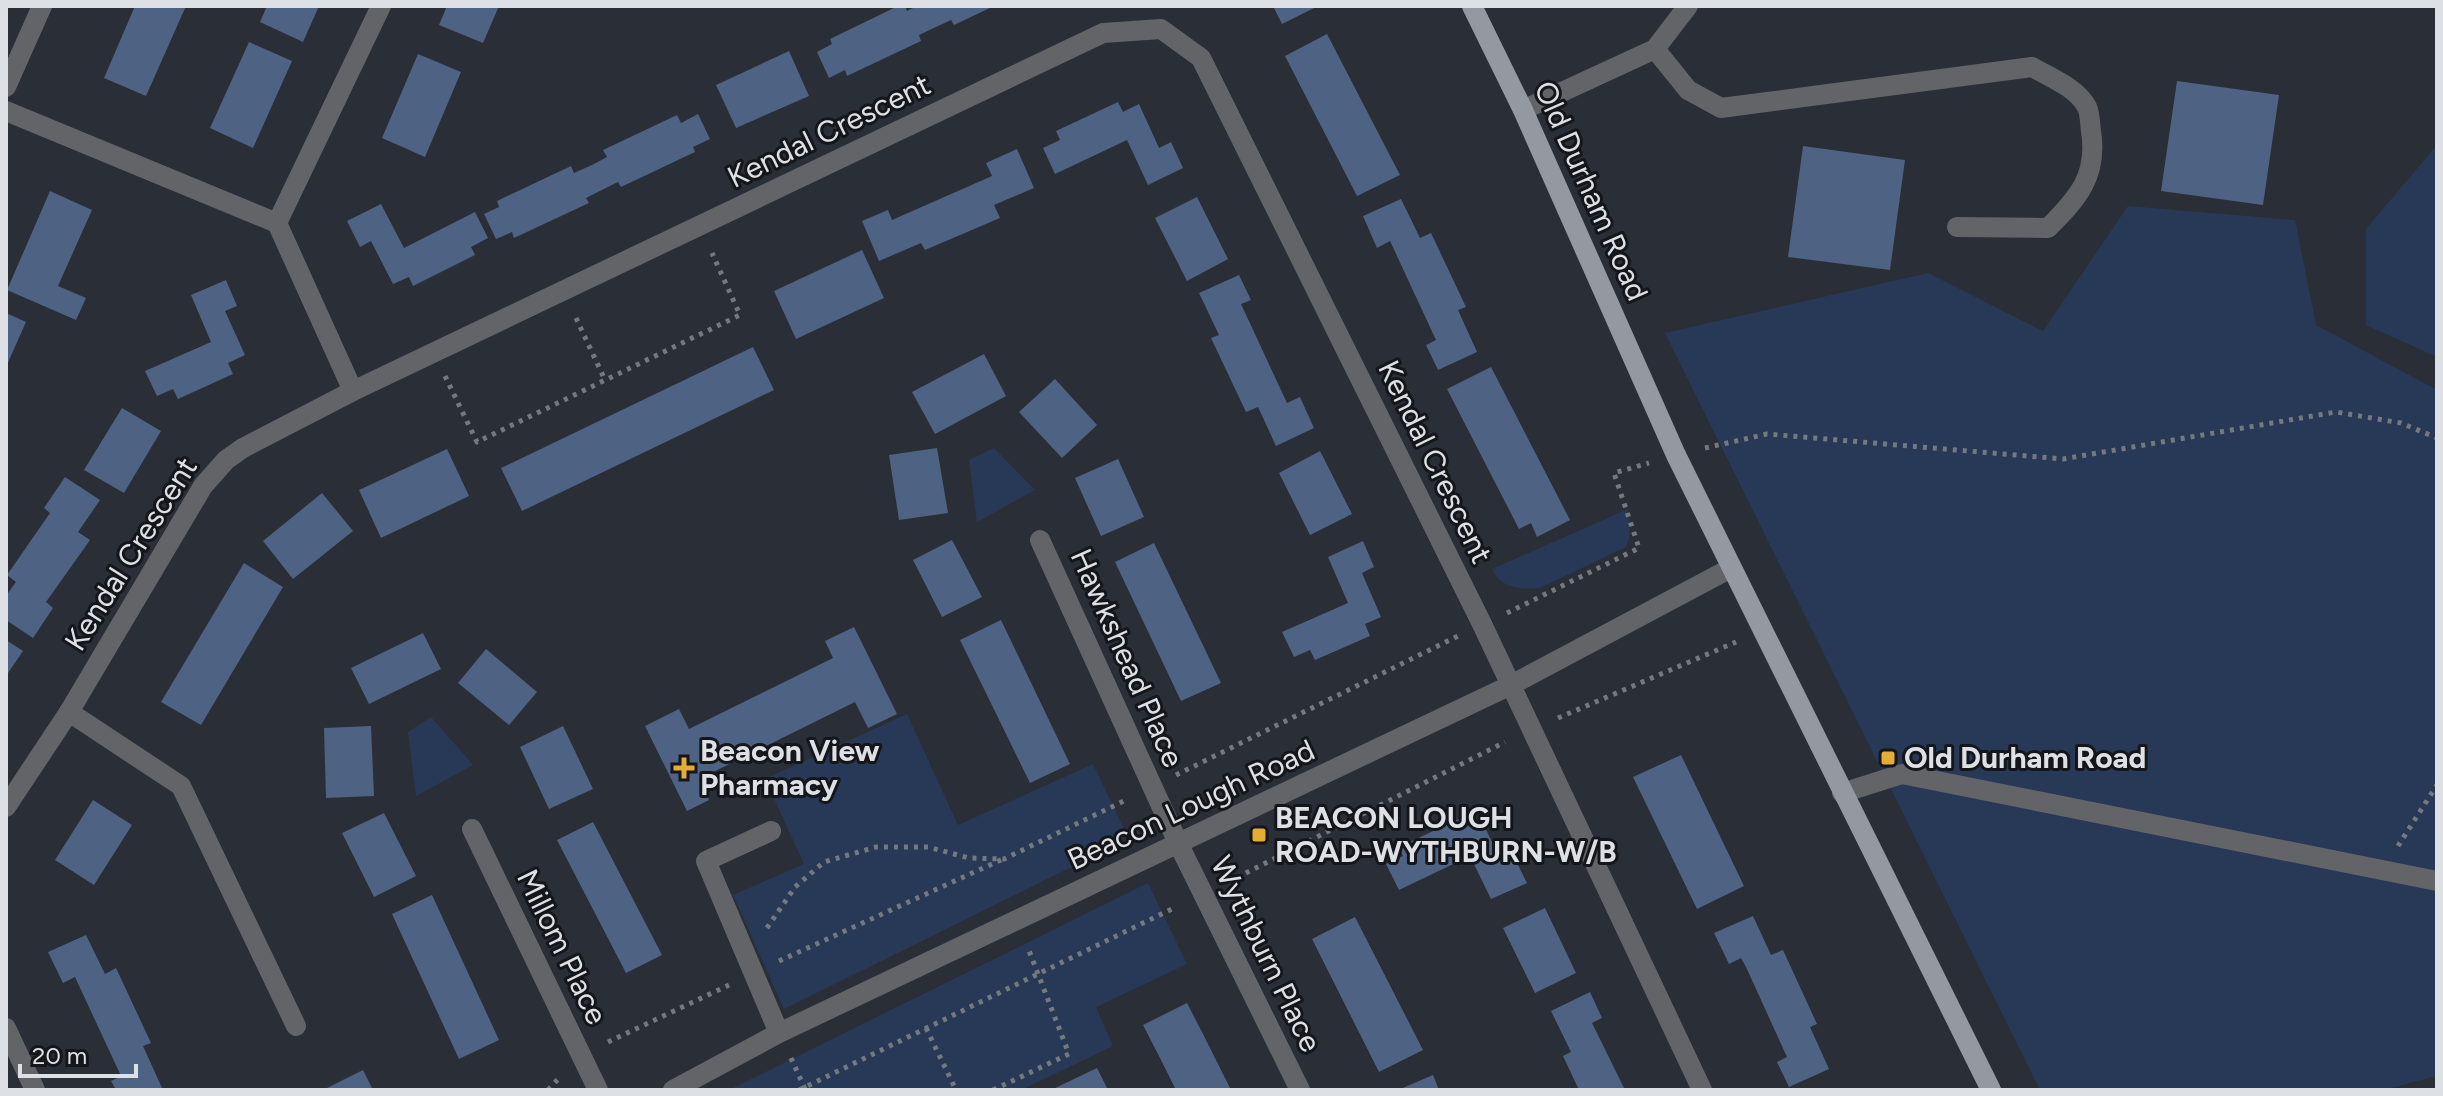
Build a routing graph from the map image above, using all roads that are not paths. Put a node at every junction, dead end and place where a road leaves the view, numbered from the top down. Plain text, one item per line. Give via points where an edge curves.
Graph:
1 (42, 6) edge
2 (381, 6) edge
3 (1472, 6) edge
4 (1688, 6) edge
5 (1655, 49) junction
6 (6, 87) edge
7 (1523, 110) junction
8 (6, 111) edge
9 (277, 223) junction
10 (1957, 227) dead end
11 (353, 391) junction
12 (1040, 540) dead end
13 (1731, 568) junction
14 (1511, 685) junction
15 (69, 712) junction
16 (1842, 793) junction
17 (6, 807) edge
18 (472, 829) dead end
19 (771, 831) dead end
20 (1179, 845) junction
21 (2437, 881) edge
22 (296, 1026) dead end
23 (6, 1028) edge
24 (779, 1033) junction
25 (35, 1090) edge
26 (598, 1090) edge
27 (673, 1090) edge
28 (1300, 1090) edge
29 (1702, 1090) edge
30 (1991, 1090) edge

1 - 6 street
2 - 9 street
3 - 7 main road, Old Durham Road
4 - 5 street
5 - 7 street
5 - 10 street via 1688,90 1721,108 2032,67 2067,87 2087,107 2093,147 2088,180 2071,205 2048,228
7 - 13 main road, Old Durham Road
8 - 9 street
9 - 11 street
11 - 14 street, Kendal Crescent via 1103,33 1161,29 1201,58
11 - 15 street, Kendal Crescent via 226,460 203,486
12 - 20 street, Hawkshead Place
13 - 14 street, Beacon Lough Road
13 - 16 main road, Old Durham Road
14 - 20 street, Beacon Lough Road
14 - 29 street, Kendal Crescent
15 - 17 street, Kendal Crescent
15 - 22 street via 181,786
16 - 21 street via 1902,774
16 - 30 main road, Old Durham Road
18 - 26 street, Millom Place
19 - 24 street via 706,861
20 - 24 street, Beacon Lough Road
20 - 28 street, Wythburn Place
23 - 25 street
24 - 27 street, Beacon Lough Road

